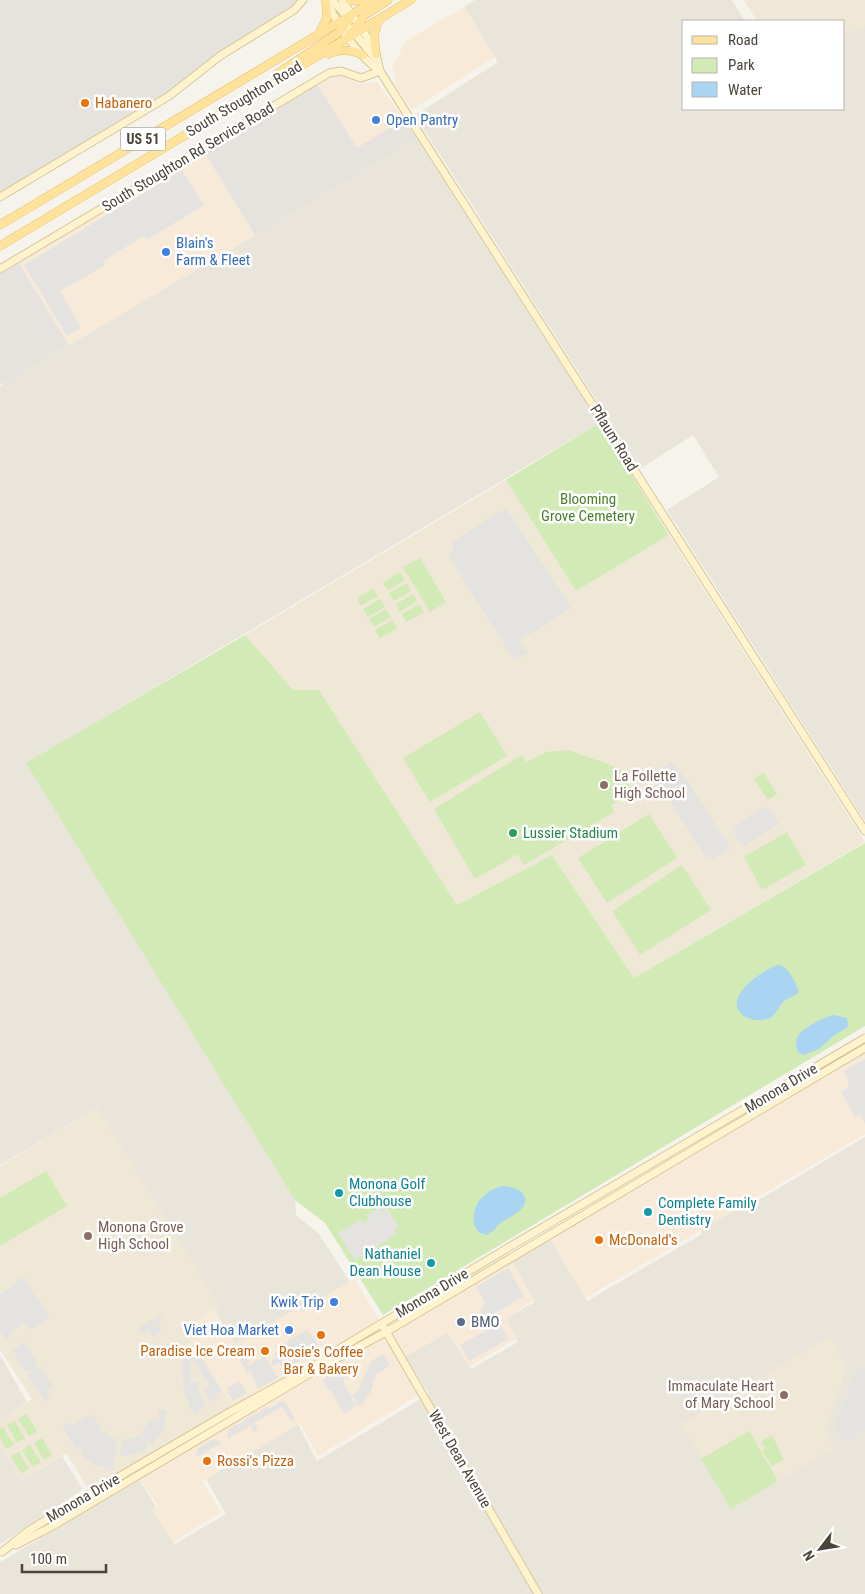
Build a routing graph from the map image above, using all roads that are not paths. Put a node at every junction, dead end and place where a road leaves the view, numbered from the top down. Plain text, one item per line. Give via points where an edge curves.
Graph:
1 (303, 0) edge
2 (328, 0) edge
3 (342, 0) edge
4 (349, 0) edge
5 (366, 0) edge
6 (376, 0) edge
7 (388, 0) edge
8 (411, 0) edge
9 (379, 19) junction
10 (346, 21) junction
11 (355, 30) junction
12 (318, 34) junction
13 (376, 54) junction
14 (319, 55) junction
15 (363, 55) junction
16 (380, 71) junction
17 (258, 90) junction
18 (0, 197) edge
19 (0, 225) edge
20 (0, 246) edge
21 (0, 269) edge
22 (865, 831) edge
23 (865, 1038) edge
24 (865, 1048) edge
25 (619, 1183) junction
26 (624, 1194) junction
27 (381, 1324) junction
28 (386, 1332) junction
29 (1, 1552) edge
30 (538, 1594) edge

1 - 18 street via 294,10 220,56 139,115
2 - 10 street, Pflaum Road
2 - 12 main road via 328,18
3 - 10 street, Pflaum Road
4 - 5 main road
6 - 10 main road, South Stoughton Road / US 51
7 - 11 main road via 365,15
8 - 9 main road, South Stoughton Road / US 51
9 - 11 main road, South Stoughton Road / US 51
9 - 13 main road via 374,35
10 - 11 street, Pflaum Road
10 - 11 street, Pflaum Road
10 - 12 main road, South Stoughton Road / US 51
10 - 17 main road via 327,42
11 - 13 street, Pflaum Road
11 - 14 main road, South Stoughton Road / US 51
11 - 15 street, Pflaum Road
11 - 16 street
12 - 19 main road, South Stoughton Road / US 51
13 - 16 street, Pflaum Road
14 - 15 main road via 348,49
14 - 17 main road, South Stoughton Road / US 51
15 - 16 street, Pflaum Road
16 - 21 street, South Stoughton Rd Service Road via 361,78 341,71 329,73
16 - 22 street, Pflaum Road
17 - 20 main road, South Stoughton Road / US 51
23 - 25 street, Monona Drive
24 - 26 street, Monona Drive
25 - 26 street
25 - 27 street, Monona Drive
26 - 28 street, Monona Drive
27 - 28 street, West Dean Avenue
27 - 29 street, Monona Drive via 57,1513
28 - 29 street, Monona Drive via 314,1371 51,1527
28 - 30 street, West Dean Avenue

